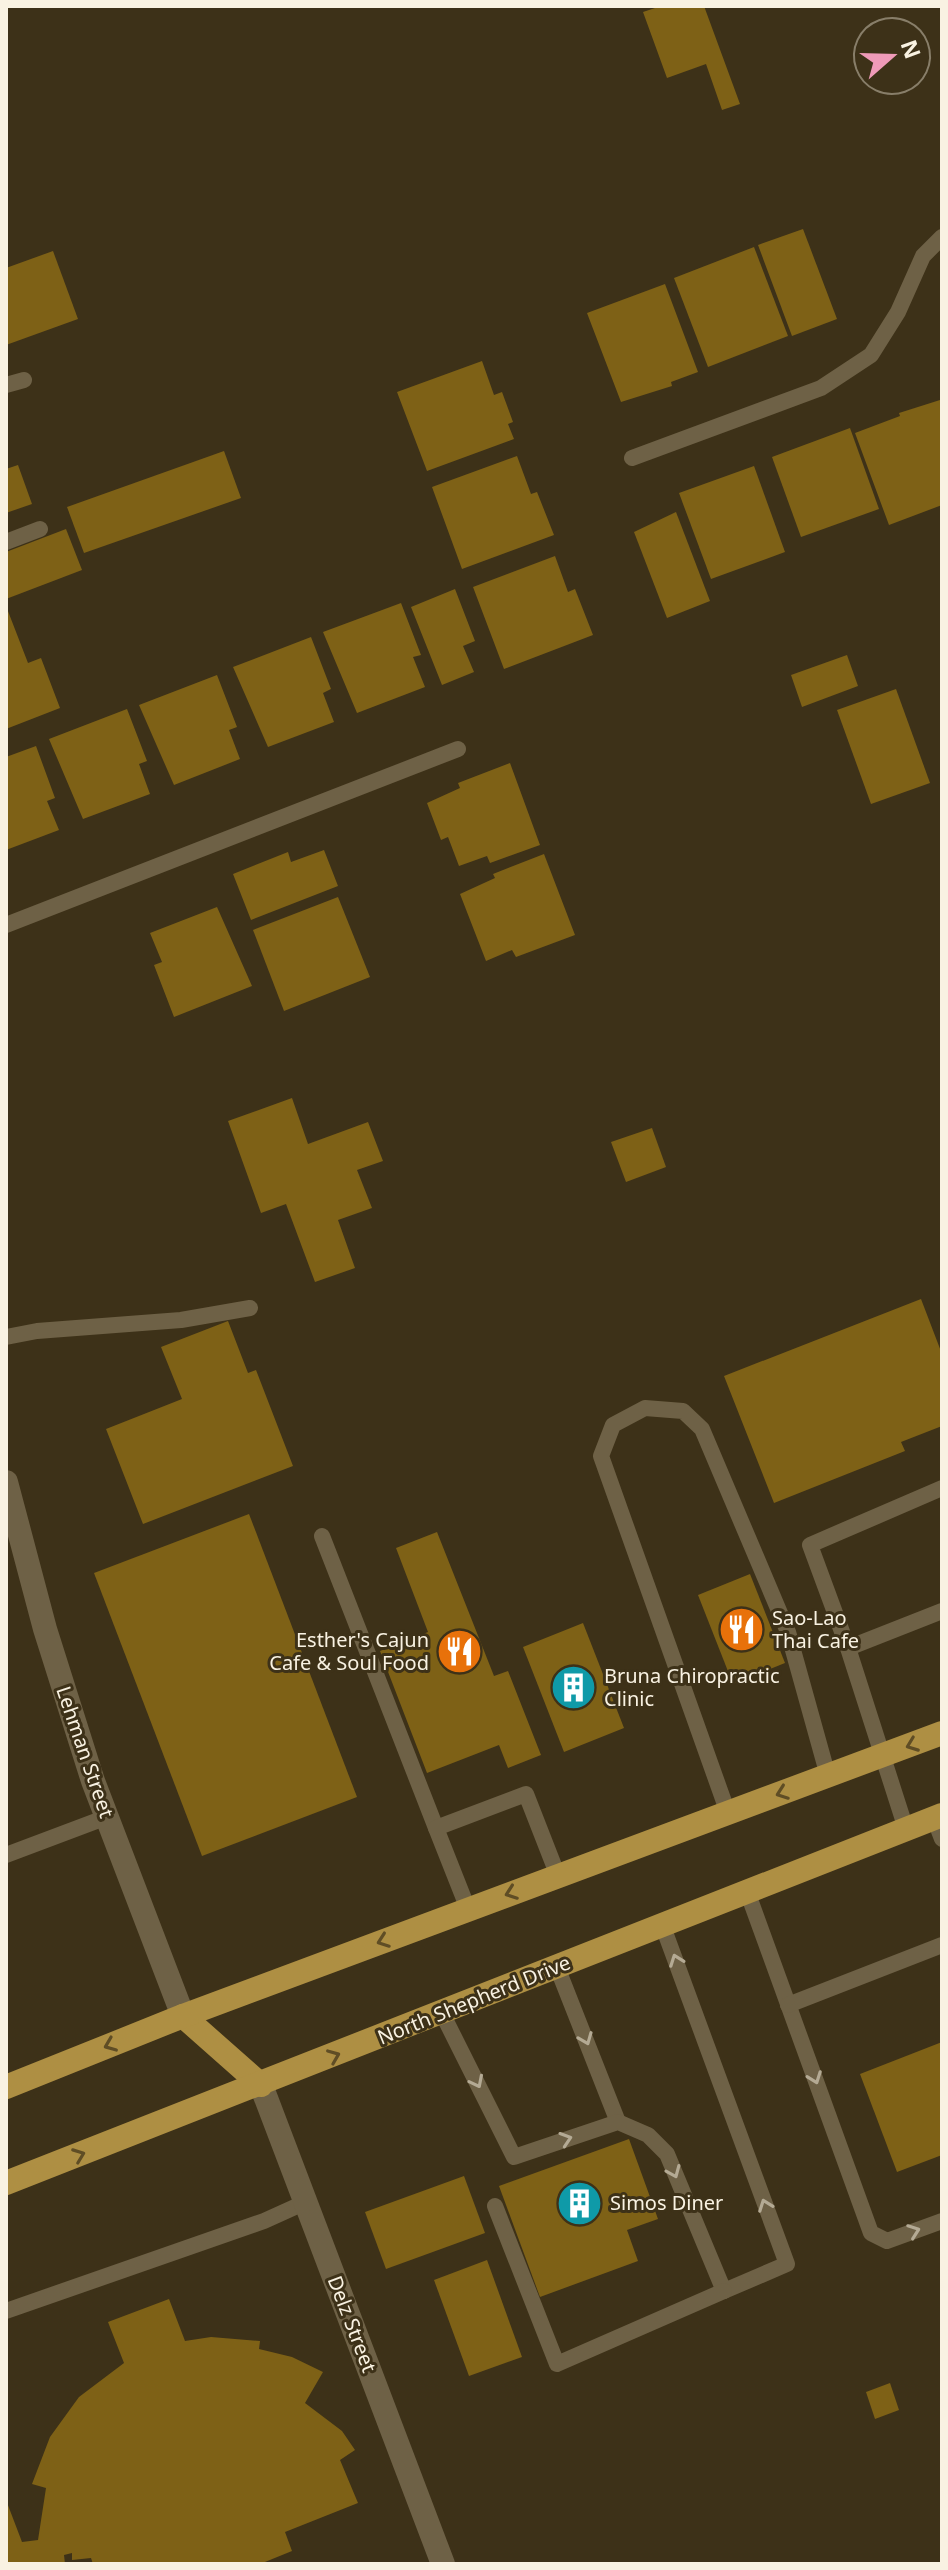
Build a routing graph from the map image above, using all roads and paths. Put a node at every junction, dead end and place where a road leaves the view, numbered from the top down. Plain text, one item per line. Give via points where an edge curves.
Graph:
1 (942, 237) edge
2 (24, 380) dead end
3 (6, 385) edge
4 (632, 458) dead end
5 (40, 529) dead end
6 (6, 542) edge
7 (458, 749) dead end
8 (6, 925) edge
9 (250, 1308) dead end
10 (6, 1337) edge
11 (6, 1482) edge
12 (942, 1488) edge
13 (322, 1536) dead end
14 (942, 1611) edge
15 (848, 1648) junction
16 (942, 1733) edge
17 (881, 1757) junction
18 (828, 1776) junction
19 (728, 1813) junction
20 (107, 1817) junction
21 (939, 1824) edge
22 (436, 1828) junction
23 (906, 1829) junction
24 (6, 1855) edge
25 (558, 1876) junction
26 (747, 1891) junction
27 (468, 1909) junction
28 (662, 1924) junction
29 (942, 1945) edge
30 (557, 1967) junction
31 (788, 2005) junction
32 (442, 2013) junction
33 (183, 2016) junction
34 (261, 2085) junction
35 (6, 2087) edge
36 (618, 2122) junction
37 (6, 2183) edge
38 (306, 2202) junction
39 (495, 2206) dead end
40 (942, 2221) edge
41 (724, 2291) junction
42 (6, 2311) edge
43 (437, 2562) edge

1 - 4 lane via 923,256 871,355 821,388
2 - 3 lane
5 - 6 lane
7 - 8 lane
9 - 10 lane
11 - 20 street, Lehman Street via 45,1629
12 - 15 lane via 810,1545
13 - 22 lane
14 - 15 lane
15 - 17 lane
16 -> 17 main road
17 - 18 main road
17 - 23 lane
18 -> 19 main road
18 - 19 lane via 788,1632 702,1429 683,1411 645,1408 613,1425 601,1456
19 - 25 main road
20 - 24 lane
20 - 33 street, Lehman Street
21 - 23 main road, North Shepherd Drive
22 - 25 lane via 526,1794
22 - 27 lane
23 - 26 main road, North Shepherd Drive
25 -> 27 main road
26 - 28 main road, North Shepherd Drive
26 - 31 lane
27 -> 33 main road
28 - 30 main road, North Shepherd Drive
41 -> 28 lane via 787,2264
29 - 31 lane
30 - 32 main road, North Shepherd Drive
30 -> 36 lane
31 -> 40 lane via 871,2233 887,2241
34 -> 32 main road, North Shepherd Drive
32 -> 36 lane via 514,2157
33 - 34 main road
33 -> 35 main road
37 -> 34 main road, North Shepherd Drive
34 - 38 street, Delz Street
36 -> 41 lane via 648,2135 667,2154
38 - 42 lane
38 - 43 street, Delz Street
39 - 41 lane via 557,2364

